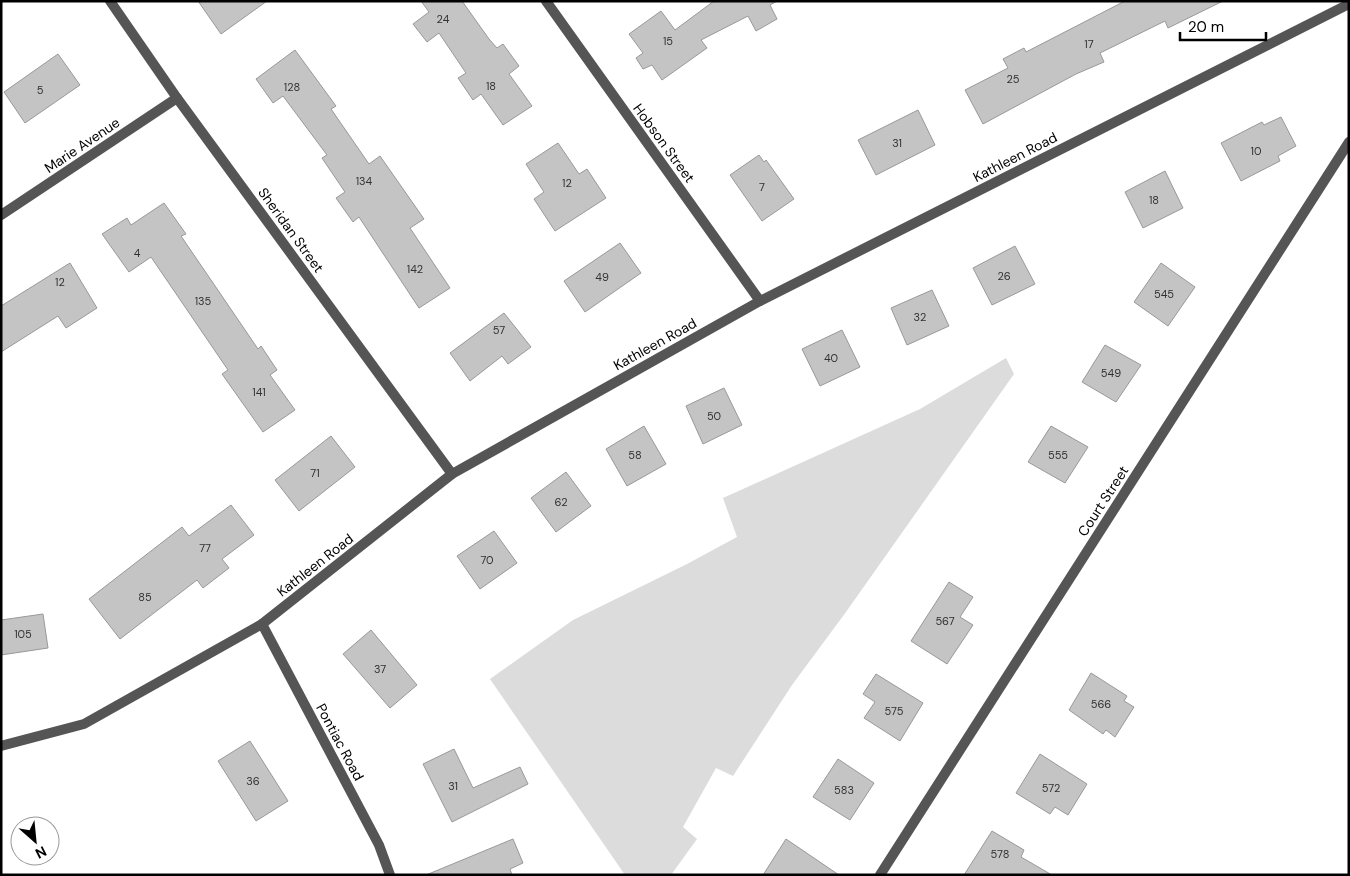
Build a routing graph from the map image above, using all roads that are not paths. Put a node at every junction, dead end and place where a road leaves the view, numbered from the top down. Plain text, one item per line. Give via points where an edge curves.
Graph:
1 (110, 1) edge
2 (546, 1) edge
3 (1349, 4) edge
4 (177, 98) junction
5 (1349, 142) edge
6 (1, 215) edge
7 (760, 301) junction
8 (452, 474) junction
9 (262, 624) junction
10 (1, 746) edge
11 (390, 875) edge
12 (880, 875) edge

1 - 4 street, Sheridan Street
2 - 7 street, Hobson Street
3 - 7 street, Kathleen Road
4 - 6 street, Marie Avenue
4 - 8 street, Sheridan Street
5 - 12 street, Court Street
7 - 8 street, Kathleen Road
8 - 9 street, Kathleen Road
9 - 10 street, Kathleen Road via 84,724
9 - 11 street, Pontiac Road via 379,845

